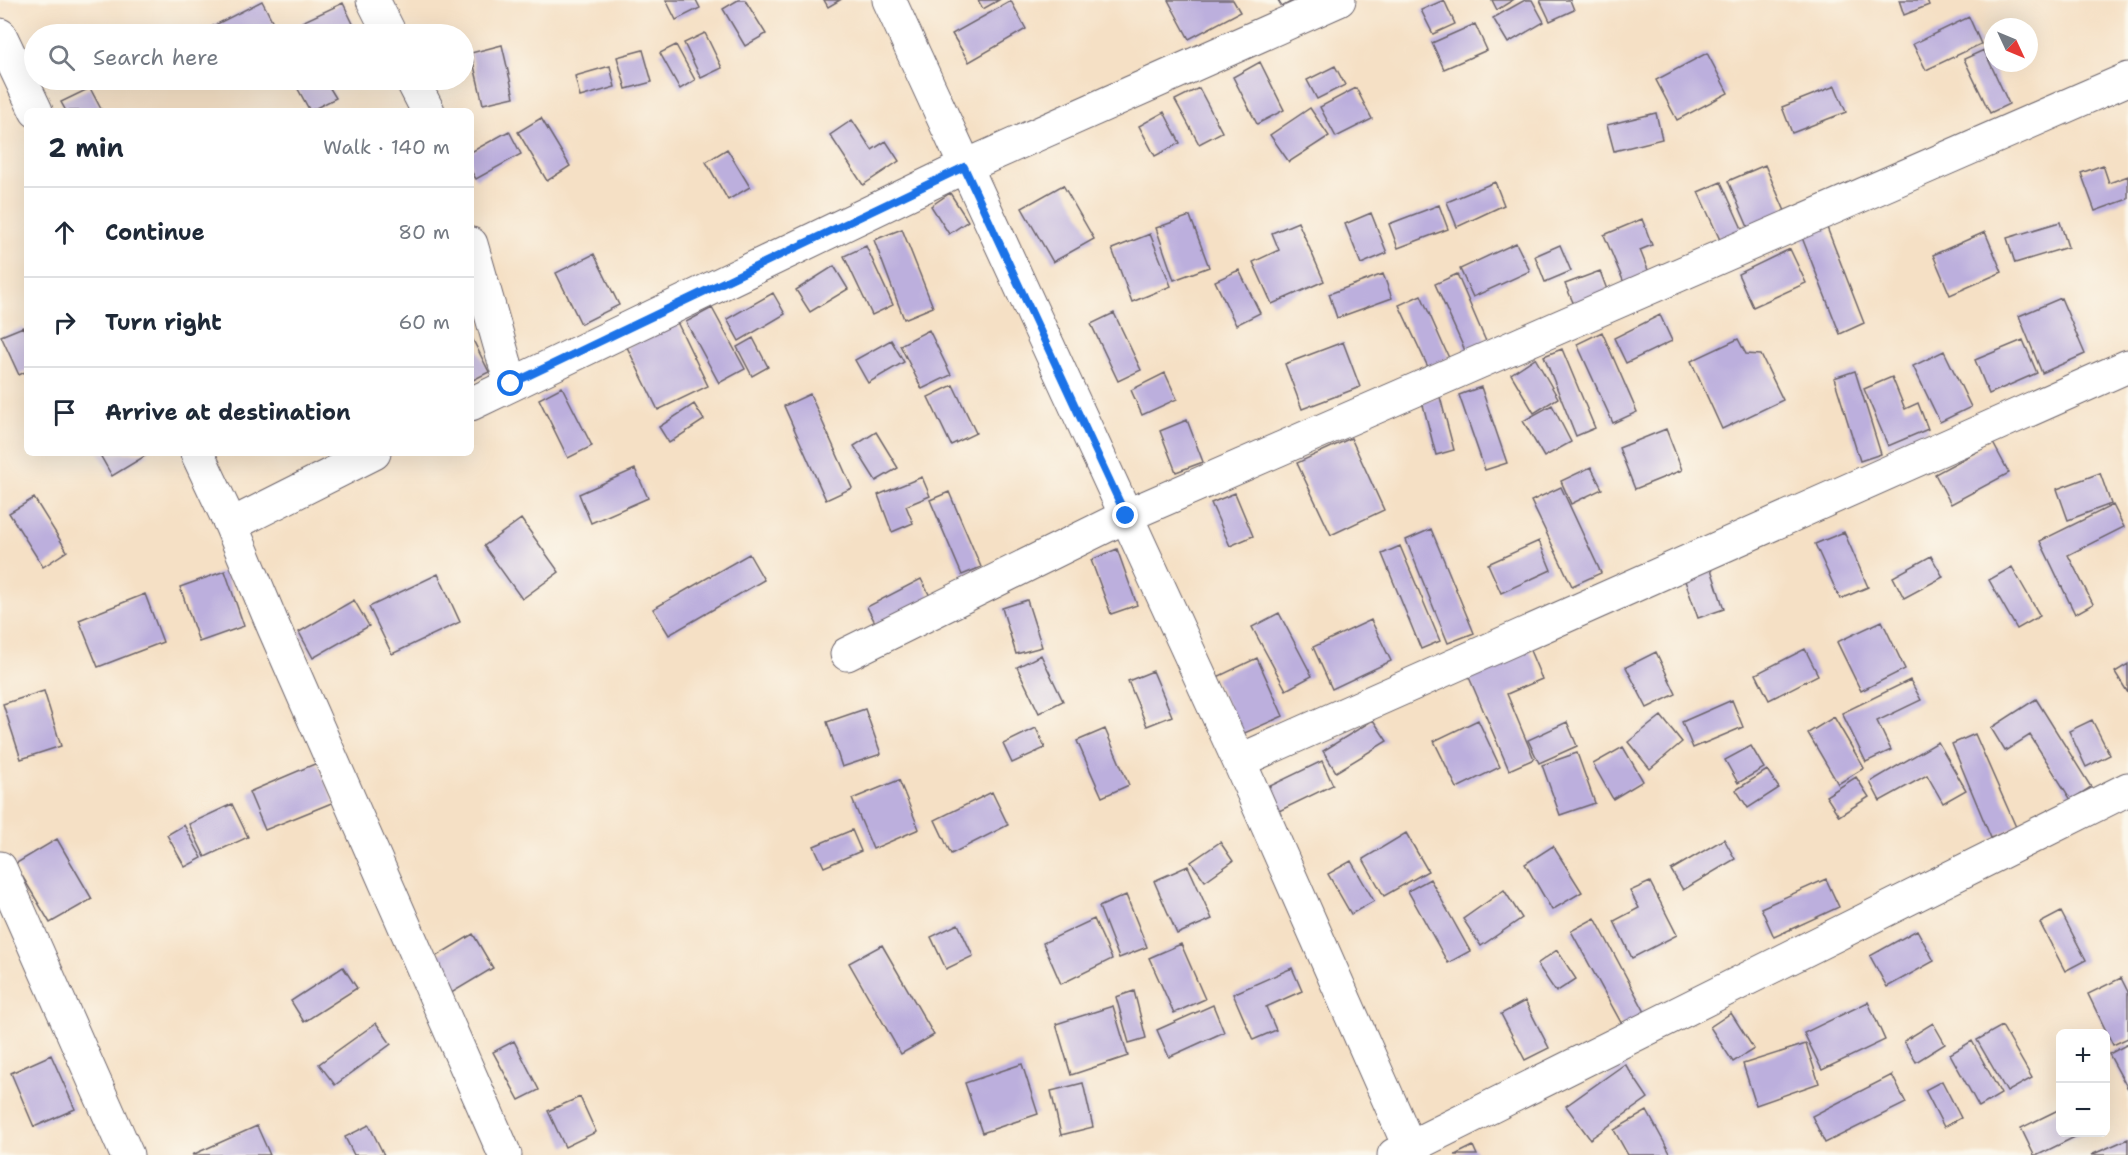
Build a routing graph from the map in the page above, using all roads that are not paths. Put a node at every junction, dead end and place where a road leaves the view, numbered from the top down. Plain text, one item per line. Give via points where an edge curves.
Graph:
1 (373, 0) edge
2 (889, 0) edge
3 (1339, 0) edge
4 (385, 24) edge
5 (0, 35) edge
6 (2128, 79) edge
7 (24, 86) edge
8 (26, 90) edge
9 (417, 90) edge
10 (35, 108) edge
11 (426, 108) edge
12 (964, 167) junction
13 (474, 254) edge
14 (2128, 366) edge
15 (511, 384) junction
16 (474, 402) edge
17 (198, 456) edge
18 (368, 456) edge
19 (1126, 516) junction
20 (231, 525) junction
21 (847, 654) dead end
22 (1239, 761) junction
23 (2128, 789) edge
24 (0, 868) edge
25 (1406, 1153) edge
26 (127, 1155) edge
27 (504, 1155) edge

1 - 4 street
2 - 12 street
3 - 12 street
5 - 7 street
6 - 19 street
8 - 10 street
9 - 11 street
12 - 15 street
12 - 19 street
13 - 15 street
14 - 22 street
15 - 16 street
17 - 20 street
18 - 20 street
19 - 21 street
19 - 22 street
20 - 27 street
22 - 25 street
23 - 25 street
24 - 26 street

